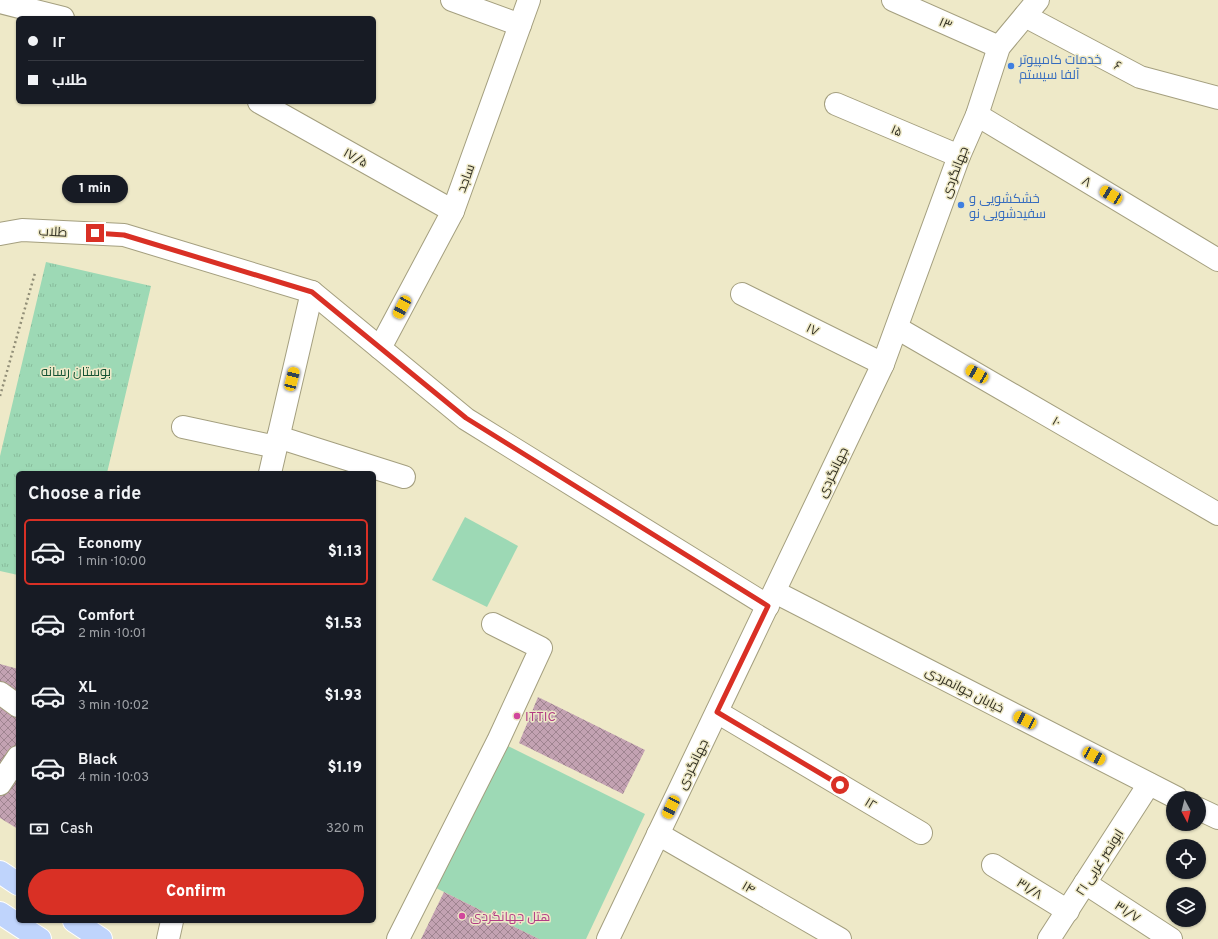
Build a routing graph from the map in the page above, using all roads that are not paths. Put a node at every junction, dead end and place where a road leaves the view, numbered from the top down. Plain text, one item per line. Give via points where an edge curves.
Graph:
1 (452, 0) edge
2 (530, 0) edge
3 (893, 0) edge
4 (0, 2) edge
5 (1032, 8) edge
6 (55, 16) edge
7 (520, 25) junction
8 (999, 47) junction
9 (1218, 98) edge
10 (263, 104) edge
11 (836, 104) dead end
12 (977, 115) junction
13 (959, 156) junction
14 (452, 211) junction
15 (0, 234) edge
16 (1218, 260) edge
17 (312, 292) junction
18 (742, 294) dead end
19 (897, 328) junction
20 (380, 348) junction
21 (884, 364) junction
22 (183, 427) dead end
23 (277, 442) junction
24 (270, 471) edge
25 (404, 477) dead end
26 (1218, 514) edge
27 (772, 599) junction
28 (493, 624) dead end
29 (0, 693) edge
30 (16, 705) edge
31 (717, 712) junction
32 (16, 760) edge
33 (0, 784) edge
34 (1149, 784) junction
35 (1166, 792) edge
36 (1206, 812) edge
37 (1218, 818) edge
38 (921, 833) dead end
39 (658, 834) junction
40 (993, 865) dead end
41 (0, 872) edge
42 (16, 883) edge
43 (1085, 883) junction
44 (1068, 911) junction
45 (0, 912) edge
46 (16, 923) edge
47 (16, 923) edge
48 (77, 923) edge
49 (172, 923) edge
50 (40, 939) edge
51 (101, 939) edge
52 (168, 939) edge
53 (398, 939) edge
54 (608, 939) edge
55 (840, 939) edge
56 (1049, 939) edge
57 (1171, 939) edge

1 - 7 street
2 - 7 street, ساجد
3 - 8 street, ۱۳
4 - 6 street
5 - 8 street, جهانگردی
5 - 9 street, ۶ via 1140,77
7 - 14 street, ساجد
8 - 12 street, جهانگردی
10 - 14 street, ۱۷/۵
11 - 13 street, ۱۵
12 - 13 street, جهانگردی
12 - 16 street, ۸
13 - 19 street, جهانگردی
14 - 20 street, ساجد
15 - 17 street, طلاب via 22,230 124,235
17 - 20 street, طلاب
17 - 23 street
18 - 21 street, ۱۷
19 - 21 street, جهانگردی
19 - 26 street, ۱۰
20 - 27 street, طلاب via 466,418
21 - 27 street, جهانگردی
22 - 23 street
23 - 24 street
23 - 25 street
27 - 31 street, جهانگردی
27 - 34 street, خیابان جوانمردی
28 - 53 street via 541,648 498,741
29 - 30 street
31 - 38 street, ۱۲
31 - 39 street, جهانگردی
32 - 33 street
34 - 35 street, خیابان جوانمردی
34 - 43 street, ابونصر غربی ۲۱
36 - 37 street
39 - 54 street, جهانگردی
39 - 55 street, ۱۴
40 - 44 street, ۳۱/۸
41 - 42 main road
43 - 44 street, ابونصر غربی ۲۱
43 - 57 street, ۳۱/۷
44 - 56 street, ابونصر غربی ۲۱
45 - 46 main road
47 - 50 main road
48 - 51 main road
49 - 52 street

